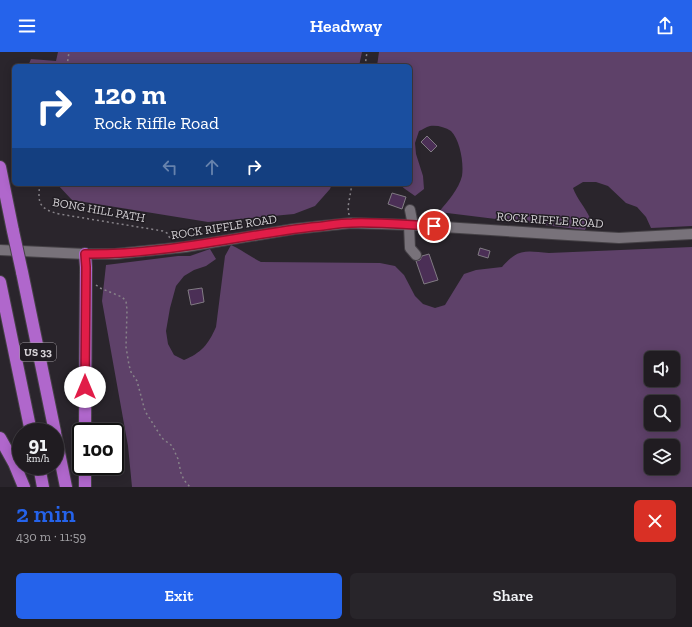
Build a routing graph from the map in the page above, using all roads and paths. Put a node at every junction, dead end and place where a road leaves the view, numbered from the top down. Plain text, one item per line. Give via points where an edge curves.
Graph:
1 (69, 52) edge
2 (367, 52) edge
3 (67, 64) edge
4 (365, 64) edge
5 (0, 167) edge
6 (40, 186) edge
7 (352, 186) edge
8 (410, 210) dead end
9 (351, 223) junction
10 (411, 225) junction
11 (692, 234) edge
12 (172, 242) dead end
13 (0, 250) edge
14 (85, 254) junction
15 (416, 255) dead end
16 (93, 280) dead end
17 (0, 282) edge
18 (29, 423) edge
19 (53, 423) edge
20 (85, 423) edge
21 (0, 438) edge
22 (40, 475) edge
23 (64, 475) edge
24 (85, 475) edge
25 (24, 487) edge
26 (43, 487) edge
27 (66, 487) edge
28 (85, 487) edge
29 (190, 487) edge

1 - 3 path
2 - 4 path
5 - 19 highway, US 33, bridge
6 - 12 path, BONG HILL PATH via 40,202 47,211 163,231
7 - 9 path via 348,207
8 - 10 street
9 - 10 street, ROCK RIFFLE ROAD
9 - 14 street, ROCK RIFFLE ROAD via 294,229 175,248
10 - 11 street, ROCK RIFFLE ROAD via 619,238
10 - 15 street via 410,248
13 - 14 street, ROCK RIFFLE ROAD
14 - 20 highway
16 - 29 path via 100,288 122,297 126,302 126,347 131,372 137,382 145,411 163,439 173,448 184,480
17 - 18 highway, US 33
21 - 25 highway
22 - 26 highway
23 - 27 highway, US 33
24 - 28 highway

